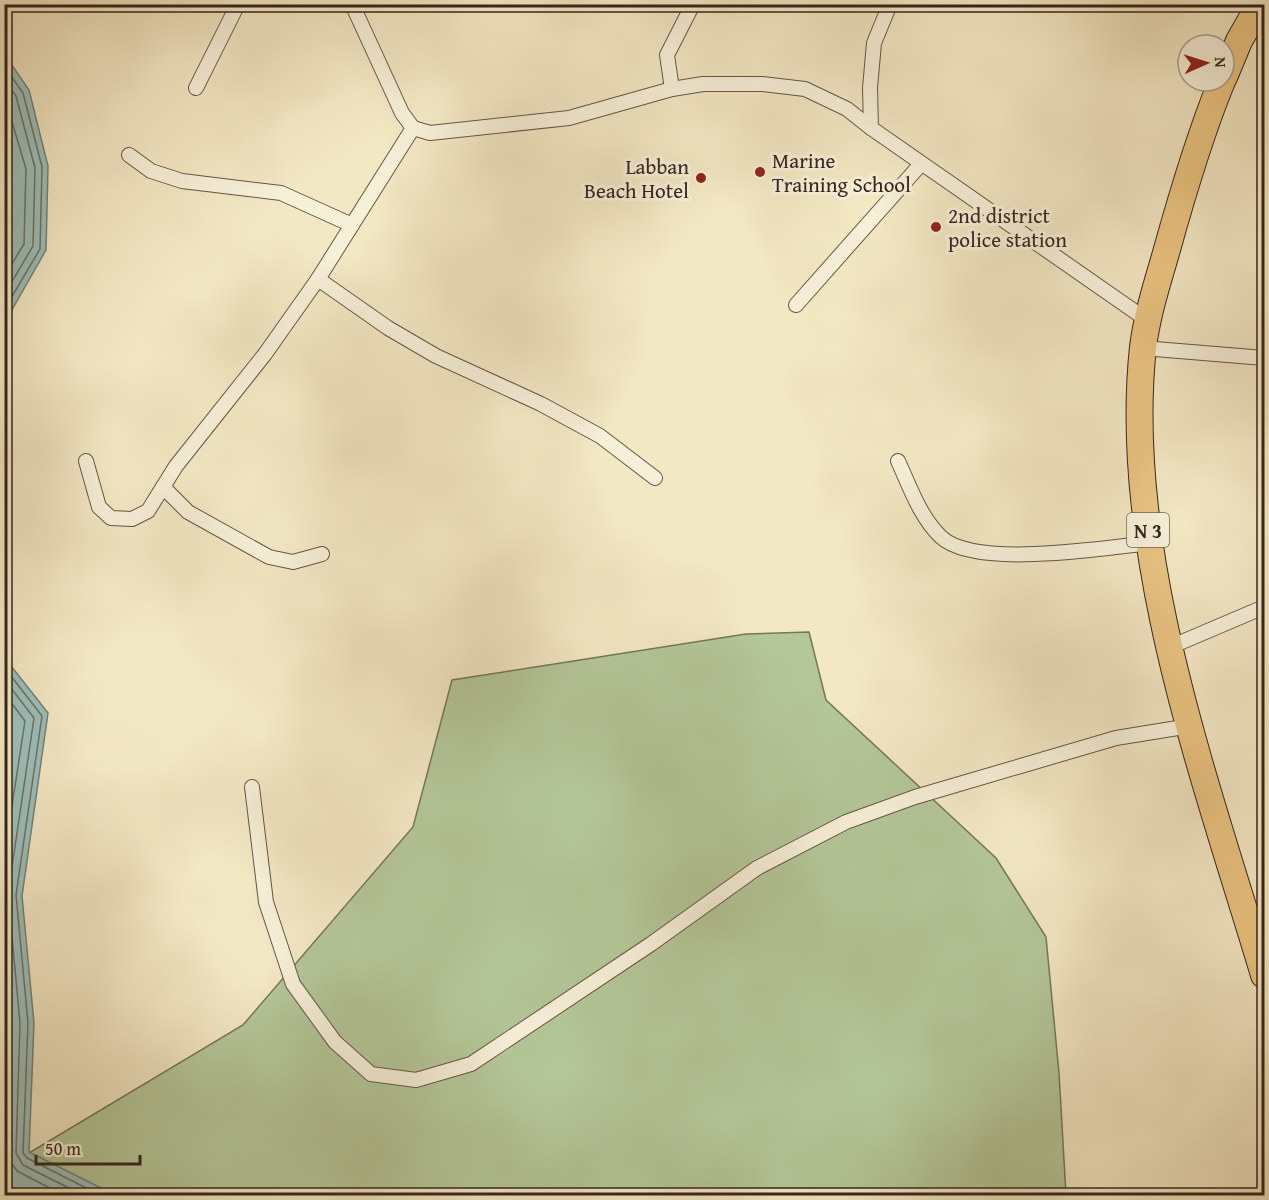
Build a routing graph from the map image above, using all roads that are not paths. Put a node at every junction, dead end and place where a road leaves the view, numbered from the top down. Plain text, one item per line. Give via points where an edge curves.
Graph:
1 (238, 4) edge
2 (352, 4) edge
3 (693, 4) edge
4 (890, 4) edge
5 (1260, 4) edge
6 (1236, 48) edge
7 (196, 88) dead end
8 (672, 89) junction
9 (1218, 93) edge
10 (413, 128) junction
11 (872, 128) junction
12 (129, 155) dead end
13 (921, 164) junction
14 (352, 225) junction
15 (318, 279) junction
16 (796, 305) dead end
17 (1147, 320) junction
18 (1143, 348) junction
19 (1264, 358) edge
20 (86, 461) dead end
21 (898, 461) dead end
22 (655, 478) dead end
23 (163, 487) junction
24 (1150, 543) junction
25 (322, 554) dead end
26 (1264, 607) edge
27 (1170, 647) junction
28 (1190, 726) junction
29 (252, 788) dead end
30 (1264, 975) edge

1 - 7 street
2 - 10 street via 402,113
3 - 8 street via 667,55
4 - 11 street via 874,43
5 - 6 highway
8 - 10 street via 569,118 430,133
8 - 11 street via 703,84 805,88 847,109
9 - 17 highway, N 3 via 1178,209
10 - 14 street
11 - 13 street
12 - 14 street via 151,171 182,181 281,193
13 - 16 street
13 - 17 street
14 - 15 street
15 - 22 street via 436,356 600,436
15 - 23 street
17 - 18 highway, N 3
18 - 19 street
18 - 24 highway, N 3 via 1141,462
20 - 23 street via 99,507 111,518 132,519 148,512
21 - 24 street via 921,510 942,538 968,552 996,555
23 - 25 street via 188,512 269,557 293,562
24 - 27 highway, N 3
26 - 27 street
27 - 28 highway, N 3
28 - 29 street via 1116,738 936,790 846,822 757,868 471,1064 416,1080 372,1074 335,1042 293,984 266,902
28 - 30 highway, N 3

